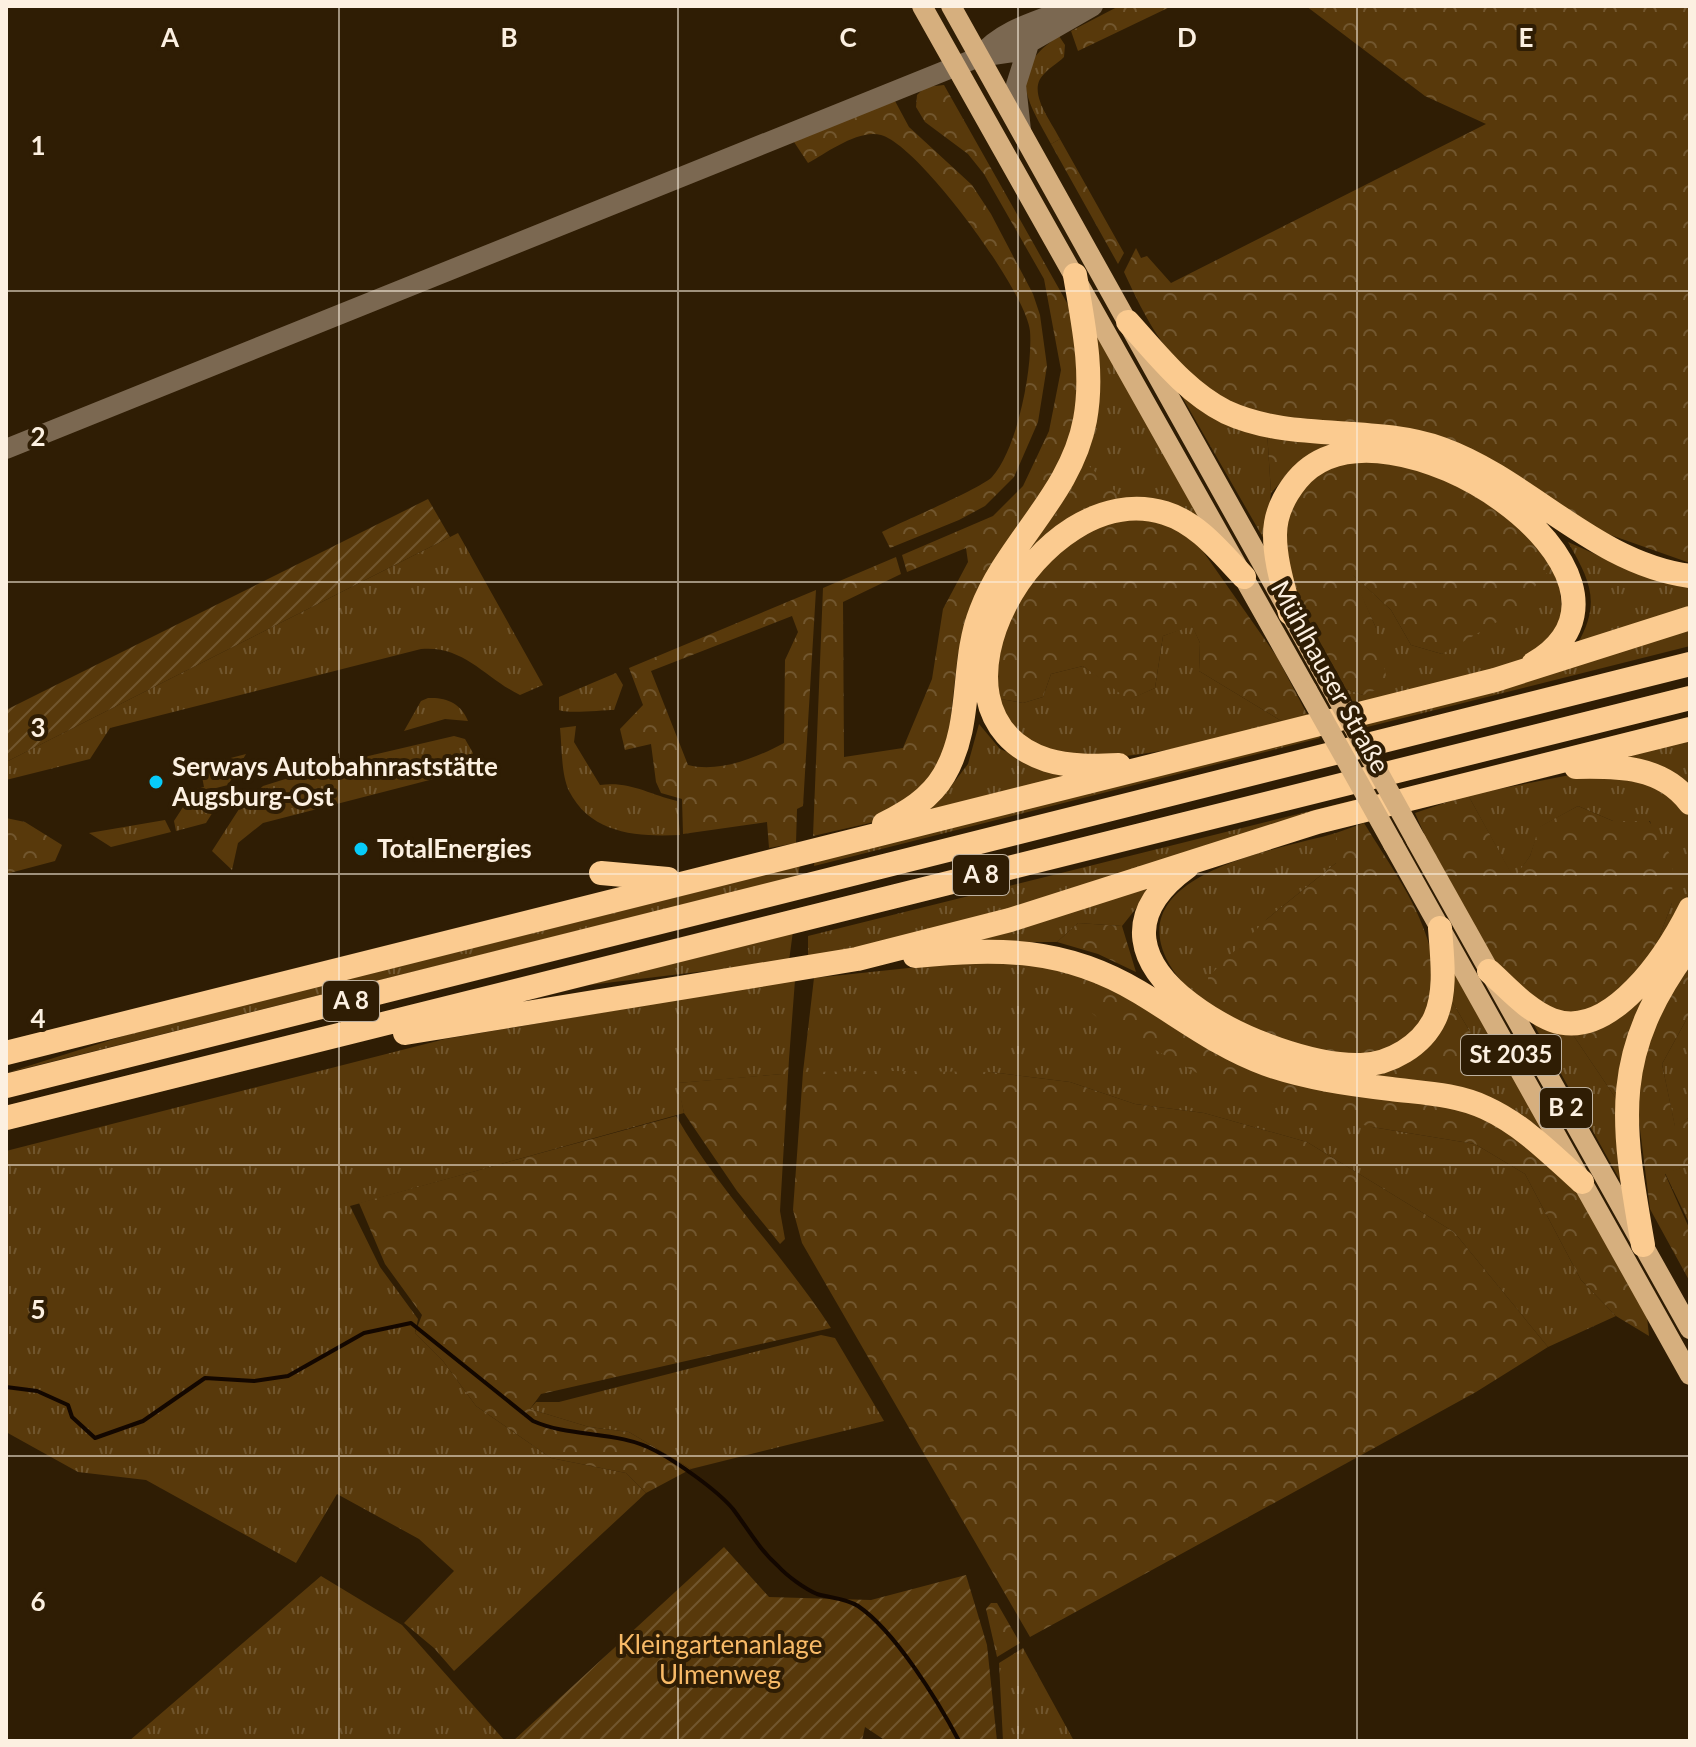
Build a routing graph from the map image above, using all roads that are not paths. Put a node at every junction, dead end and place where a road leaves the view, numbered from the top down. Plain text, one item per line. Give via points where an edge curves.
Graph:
1 (922, 6) edge
2 (951, 6) edge
3 (1076, 6) edge
4 (1093, 6) edge
5 (1029, 44) junction
6 (979, 57) junction
7 (956, 68) junction
8 (1021, 130) junction
9 (1075, 275) junction
10 (1128, 322) junction
11 (6, 449) edge
12 (1690, 576) edge
13 (1244, 577) junction
14 (1290, 613) junction
15 (1690, 618) edge
16 (1690, 664) edge
17 (1495, 680) junction
18 (1690, 698) edge
19 (1690, 729) edge
20 (1170, 763) junction
21 (1514, 773) junction
22 (1690, 803) edge
23 (835, 845) junction
24 (1207, 856) junction
25 (601, 873) dead end
26 (699, 878) junction
27 (1690, 909) edge
28 (1440, 928) junction
29 (1690, 946) edge
30 (857, 959) junction
31 (1489, 971) junction
32 (272, 1052) junction
33 (6, 1053) edge
34 (6, 1086) edge
35 (6, 1118) edge
36 (1582, 1182) junction
37 (1643, 1245) junction
38 (1690, 1329) edge
39 (1690, 1375) edge

1 - 7 main road, Mühlhauser Straße / St 2035
2 - 6 main road, Mühlhauser Straße
3 - 6 street via 990,42
4 - 5 street
5 - 6 street via 998,57
5 - 8 street via 1016,85
6 - 7 street
6 - 8 main road, Mühlhauser Straße
7 - 9 main road, Mühlhauser Straße / St 2035
7 - 11 street
8 - 10 main road, Mühlhauser Straße
9 - 13 main road, Mühlhauser Straße / St 2035
9 - 23 highway via 1088,367 1081,437 1053,497 981,609 954,756 917,805
10 - 12 highway via 1190,388 1230,413 1272,425 1383,434 1442,449 1492,473 1605,546 1667,573
10 - 14 main road, Mühlhauser Straße
13 - 20 highway via 1188,523 1148,509 1122,511 1074,529 1041,553 1018,580 995,625 986,664 989,696 1000,724 1027,751 1079,765
13 - 28 main road, Mühlhauser Straße / St 2035, bridge
14 - 17 highway via 1275,535 1280,507 1302,473 1326,458 1354,451 1426,462 1508,506 1570,575 1575,606 1562,642 1539,660
14 - 31 main road, Mühlhauser Straße / B 2, bridge
15 - 17 highway
16 - 34 highway, A 8
17 - 20 highway
18 - 32 highway, A 8
19 - 21 highway
20 - 23 highway
21 - 22 highway via 1592,766 1640,770 1676,788
21 - 24 highway via 1317,822
23 - 26 highway
24 - 28 highway via 1173,879 1151,905 1143,927 1147,958 1192,1006 1272,1047 1344,1065 1364,1065 1405,1051 1423,1036 1442,997
24 - 30 highway via 1010,920
25 - 26 highway
26 - 33 highway
27 - 31 highway via 1638,985 1614,1010 1593,1021 1551,1020
28 - 36 main road, Mühlhauser Straße / St 2035
29 - 37 highway via 1656,995 1630,1069 1627,1151
30 - 32 highway
30 - 36 highway via 986,951 1066,959 1139,991 1220,1043 1264,1063 1312,1077 1485,1107 1522,1129
31 - 37 main road, Mühlhauser Straße / B 2
32 - 35 highway, A 8
36 - 39 main road, Mühlhauser Straße
37 - 38 main road, Mühlhauser Straße / B 2

